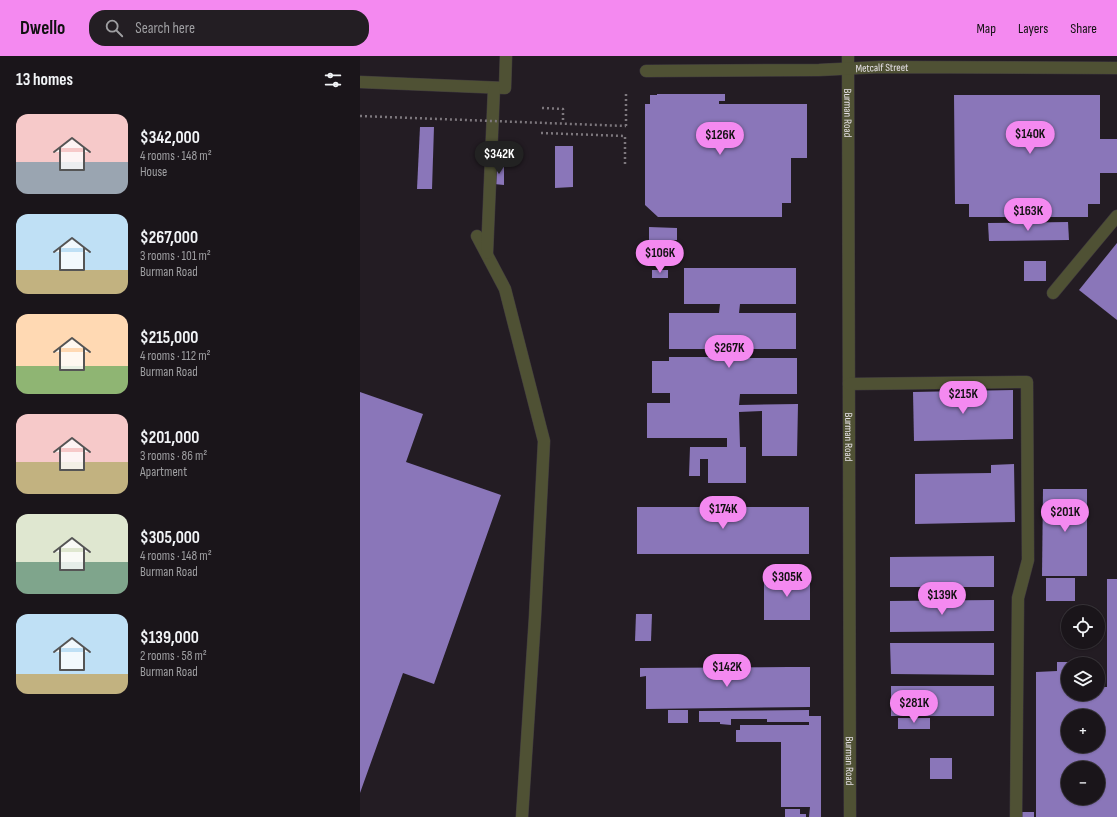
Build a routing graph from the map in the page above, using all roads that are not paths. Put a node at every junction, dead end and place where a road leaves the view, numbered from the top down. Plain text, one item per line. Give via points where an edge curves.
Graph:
1 (506, 56) edge
2 (848, 62) edge
3 (1041, 62) edge
4 (1117, 68) edge
5 (646, 70) dead end
6 (360, 82) edge
7 (494, 88) junction
8 (1117, 216) edge
9 (477, 236) dead end
10 (486, 254) junction
11 (1053, 293) dead end
12 (849, 384) junction
13 (522, 817) edge
14 (850, 817) edge
15 (1016, 817) edge

1 - 7 street via 505,88
2 - 3 street, Metcalf Street via 880,67
2 - 5 street, Metcalf Street via 819,70
2 - 12 street, Burman Road
3 - 4 street, Metcalf Street
6 - 7 street
7 - 10 street
8 - 11 street
9 - 10 street
10 - 13 street via 505,289 544,441
12 - 14 street, Burman Road
12 - 15 street via 1026,382 1028,560 1018,598

